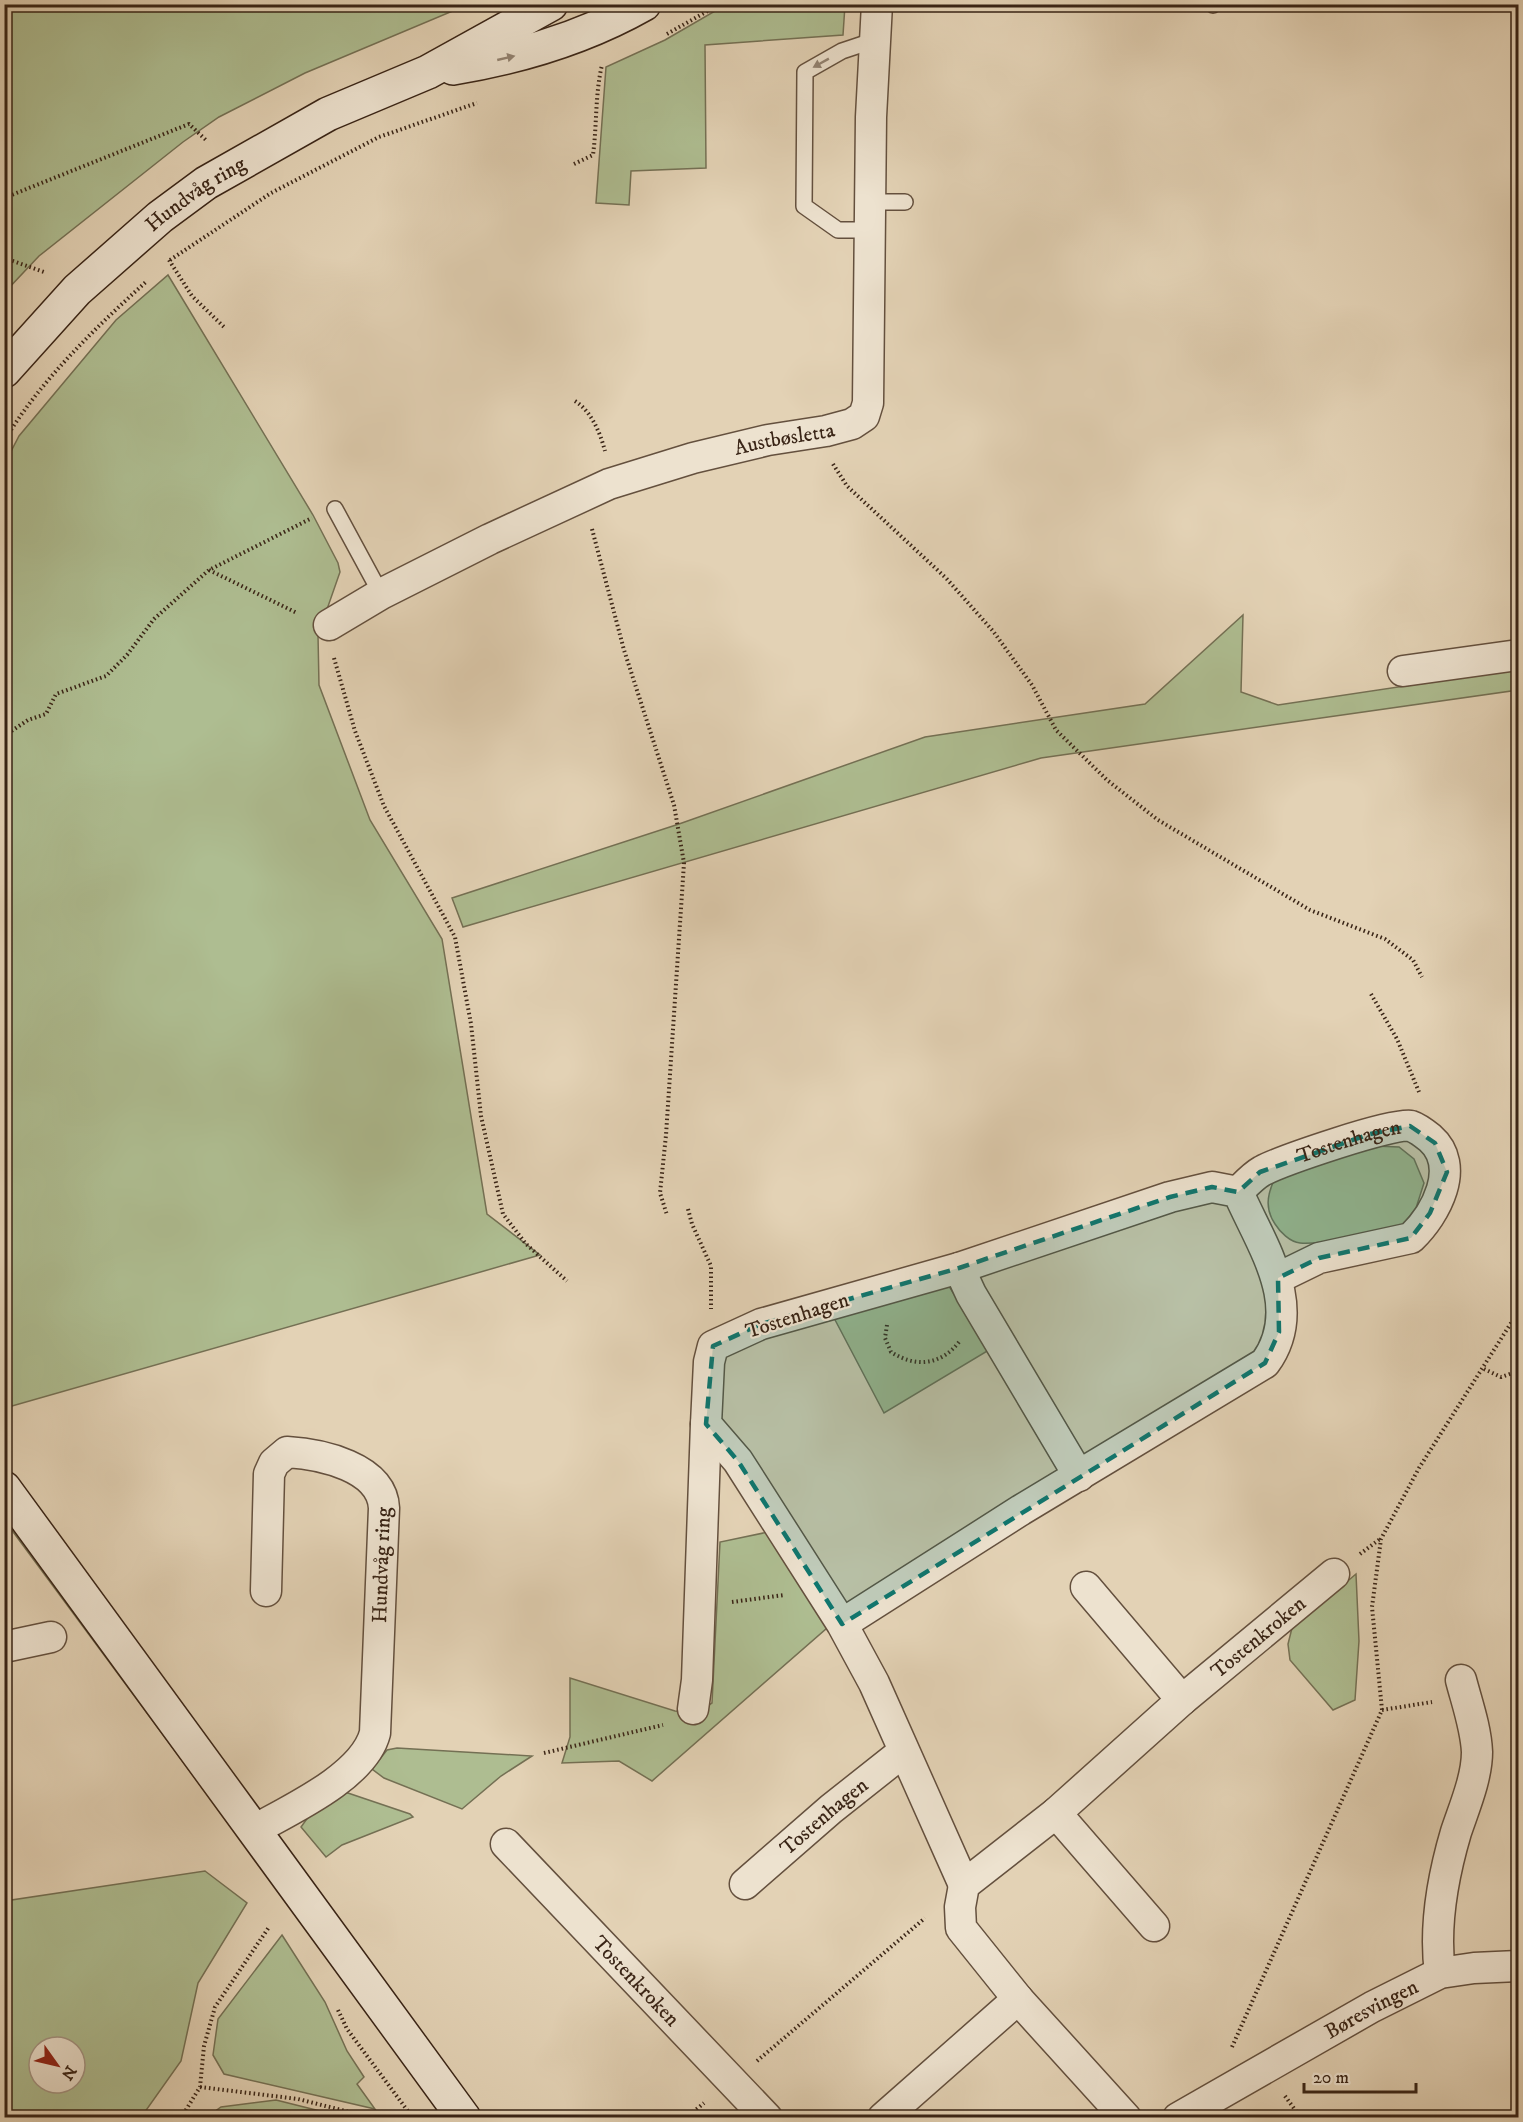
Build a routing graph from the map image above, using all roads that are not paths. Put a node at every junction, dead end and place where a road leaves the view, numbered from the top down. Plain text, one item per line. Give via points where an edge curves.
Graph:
1 (551, 4) edge
2 (644, 4) edge
3 (877, 4) edge
4 (875, 40) junction
5 (428, 72) junction
6 (905, 202) dead end
7 (870, 216) junction
8 (4, 371) edge
9 (335, 509) road end
10 (381, 594) junction
11 (329, 625) road end
12 (1518, 656) edge
13 (1403, 671) dead end
14 (1238, 1192) junction
15 (959, 1268) junction
16 (1278, 1278) junction
17 (706, 1424) junction
18 (1079, 1476) junction
19 (4, 1488) edge
20 (1334, 1574) dead end
21 (1086, 1587) dead end
22 (266, 1591) dead end
23 (842, 1624) junction
24 (51, 1636) dead end
25 (4, 1647) edge
26 (1461, 1680) dead end
27 (1182, 1700) junction
28 (693, 1709) road end
29 (903, 1752) junction
30 (1056, 1813) junction
31 (254, 1830) junction
32 (506, 1844) dead end
33 (745, 1884) dead end
34 (964, 1885) junction
35 (1154, 1926) dead end
36 (1518, 1966) edge
37 (1440, 1973) junction
38 (1018, 1999) junction
39 (464, 2118) edge
40 (767, 2118) edge
41 (883, 2118) edge
42 (1126, 2118) edge
43 (1178, 2118) edge

1 - 5 main road, Hundvåg ring
5 -> 2 main road, Hundvåg ring via 508,59 563,41
3 - 4 street, Austbøsletta
4 - 7 street, Austbøsletta
4 -> 7 lane via 842,51 804,72 804,206 838,230
5 - 8 main road, Hundvåg ring via 328,114 206,183 160,217 77,290
6 - 7 lane
7 - 10 street, Austbøsletta via 868,403 864,416 852,424 826,431 693,458 602,488
9 - 10 lane
10 - 11 street, Austbøsletta
12 - 13 street
14 - 15 street, Tostenhagen via 1212,1187 1170,1197
14 - 16 street
14 - 16 street, Tostenhagen via 1260,1172 1370,1134 1410,1126 1426,1135 1442,1153 1447,1172 1430,1213 1411,1238 1319,1258
15 - 17 street, Tostenhagen via 761,1324 713,1346
15 - 18 street
16 - 18 street via 1279,1332 1274,1351 1265,1364
17 - 23 street via 738,1461
17 - 28 street
18 - 23 street
19 - 31 main road
20 - 27 street, Tostenkroken
21 - 27 street
22 - 31 street, Hundvåg ring via 267,1491 274,1463 287,1452 298,1452 367,1475 381,1491 384,1508 372,1747 343,1776
23 - 29 street via 874,1683
24 - 25 street
26 - 37 street, Børesvingen via 1477,1753 1446,1877 1437,1953
27 - 30 street, Tostenkroken
29 - 33 street, Tostenhagen
29 - 34 street
30 - 34 street, Tostenkroken
30 - 35 street
31 - 39 main road
32 - 40 street, Tostenkroken
34 - 38 street via 961,1928
36 - 37 street, Børesvingen
37 - 43 street, Børesvingen
38 - 41 street
38 - 42 street

